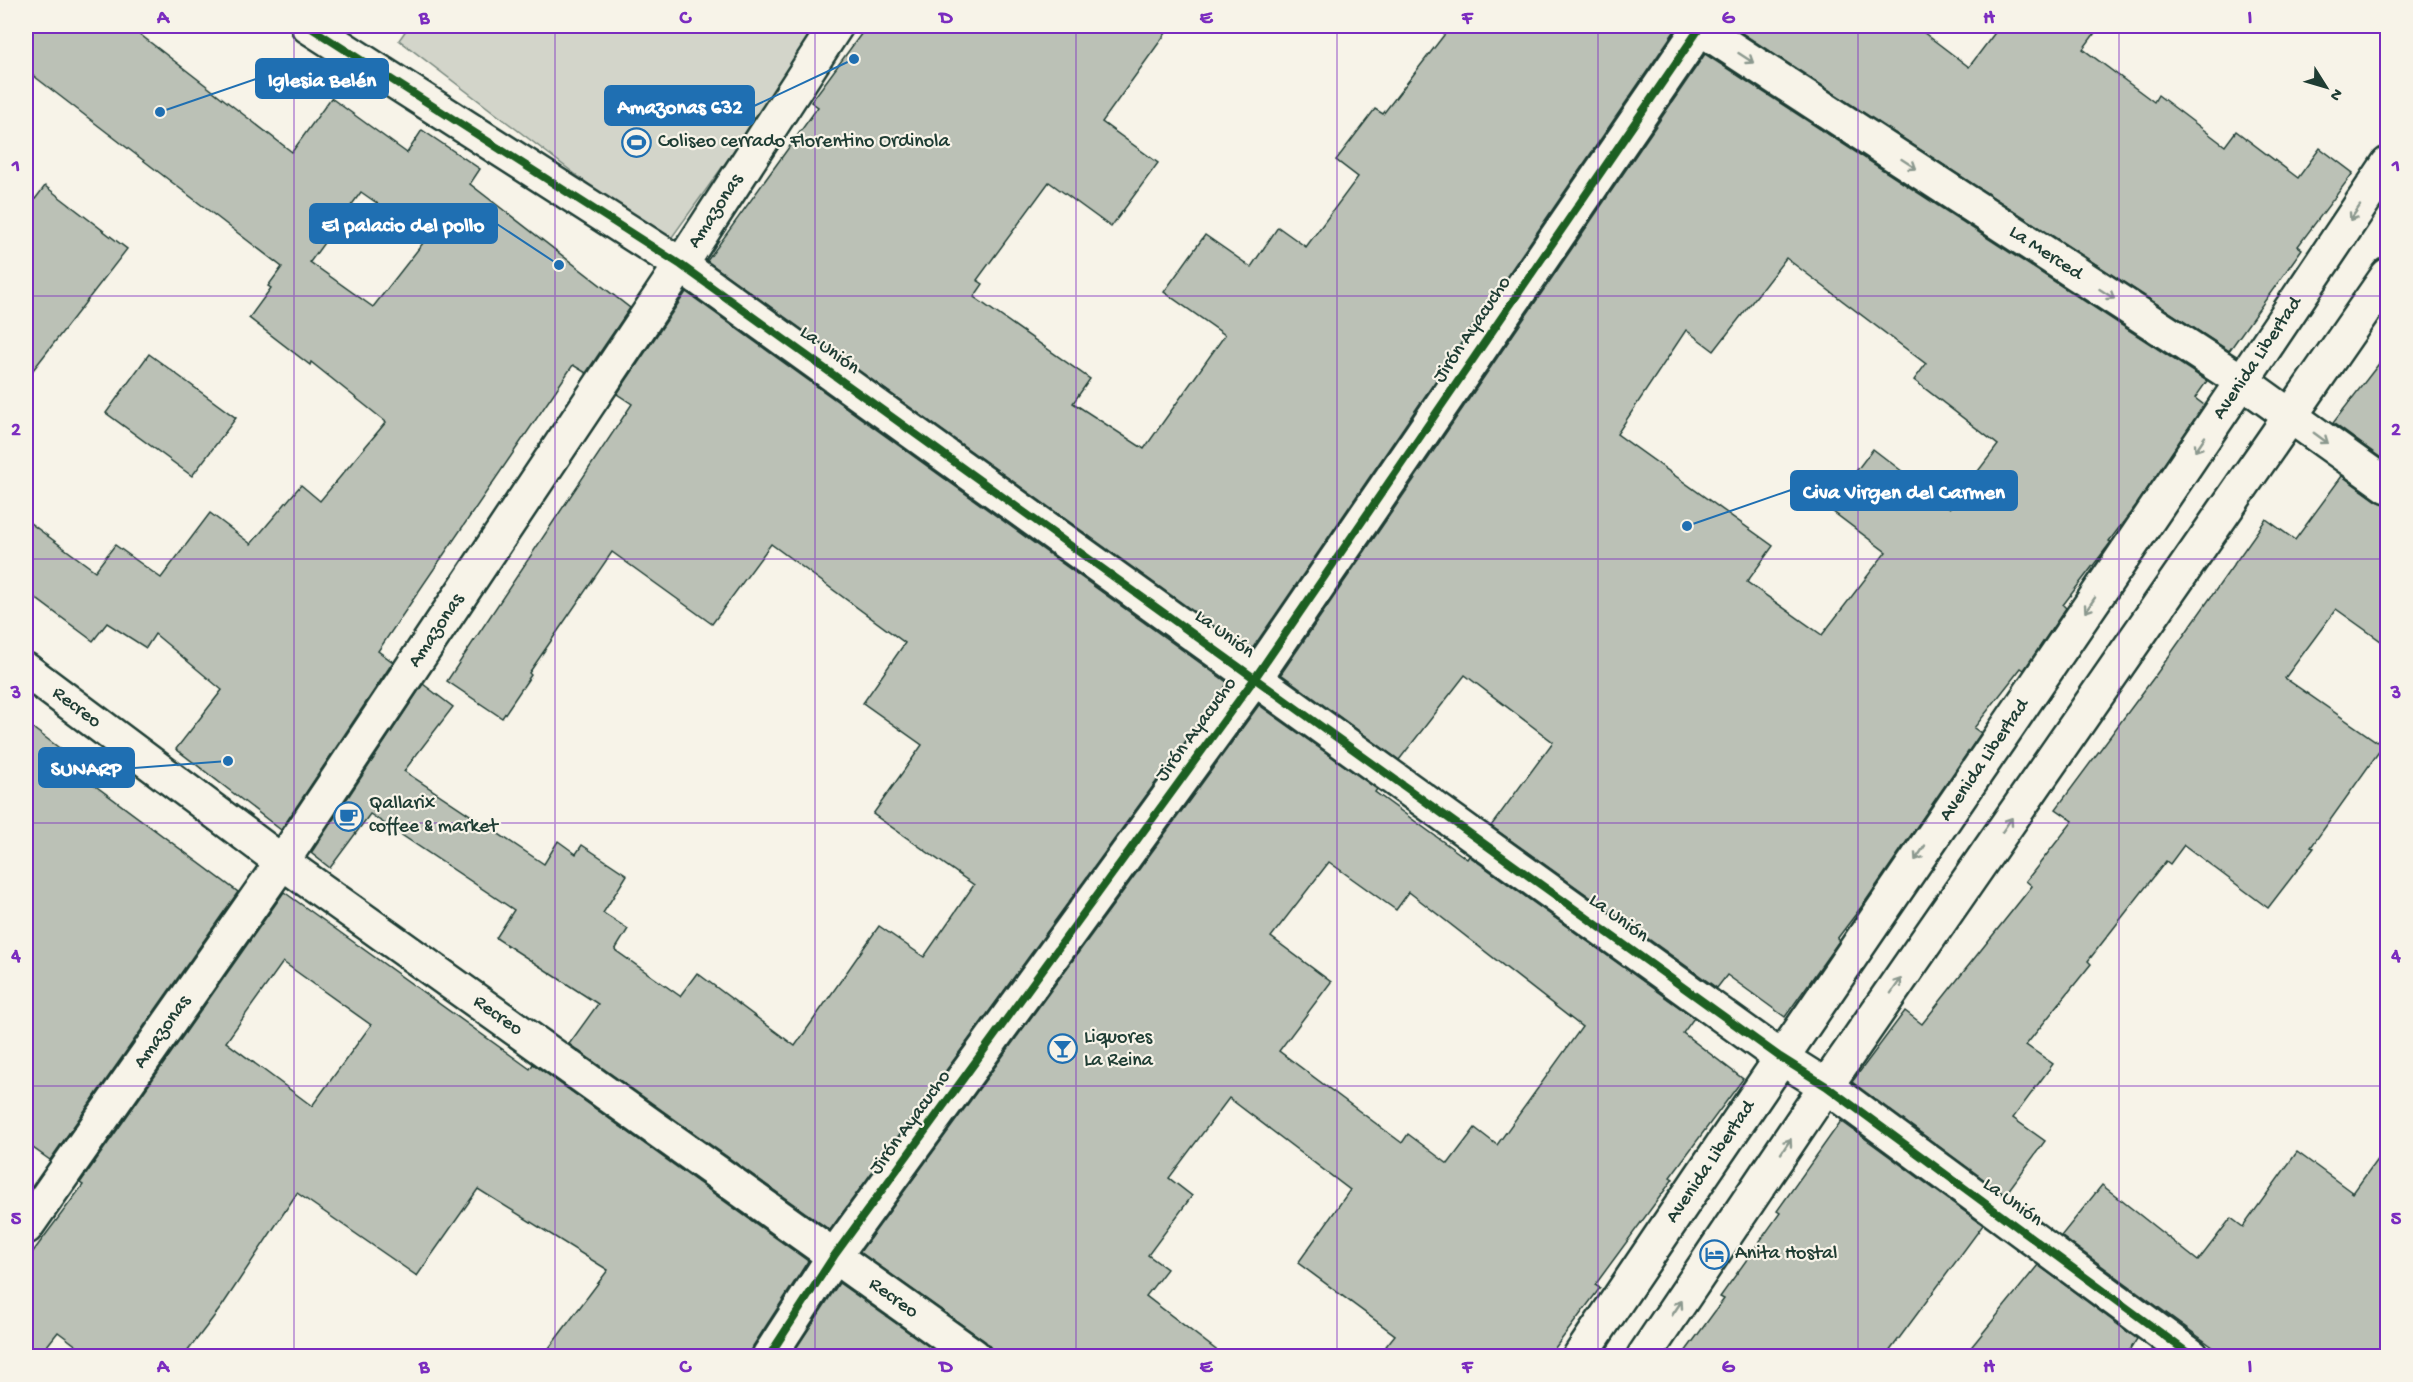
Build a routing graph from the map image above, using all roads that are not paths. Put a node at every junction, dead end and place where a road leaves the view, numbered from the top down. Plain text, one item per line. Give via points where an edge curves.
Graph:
1 (308, 26) edge
2 (836, 26) edge
3 (1699, 26) edge
4 (2388, 164) edge
5 (681, 265) junction
6 (2383, 291) edge
7 (2242, 382) junction
8 (2291, 416) junction
9 (2388, 486) edge
10 (26, 670) edge
11 (1255, 678) junction
12 (282, 862) junction
13 (1780, 1057) junction
14 (1826, 1086) junction
15 (26, 1227) edge
16 (834, 1256) junction
17 (769, 1356) edge
18 (974, 1356) edge
19 (1580, 1356) edge
20 (1644, 1356) edge
21 (2192, 1356) edge

1 - 5 street, La Unión
2 - 5 street, Amazonas
3 -> 7 street, La Merced
3 - 11 street, Jirón Ayacucho
4 -> 7 street, Avenida Libertad
5 - 11 street, La Unión
5 - 12 street, Amazonas
6 - 8 street
7 - 8 street, La Merced
7 -> 13 street, Avenida Libertad
8 -> 9 street, La Merced
14 -> 8 street
10 - 12 street, Recreo
11 - 13 street, La Unión
11 - 16 street, Jirón Ayacucho
12 - 15 street, Amazonas
12 - 16 street, Recreo
13 - 14 street, La Unión
13 - 19 street, Avenida Libertad
20 -> 14 street
14 - 21 street, La Unión
16 - 17 street, Jirón Ayacucho
16 - 18 street, Recreo

